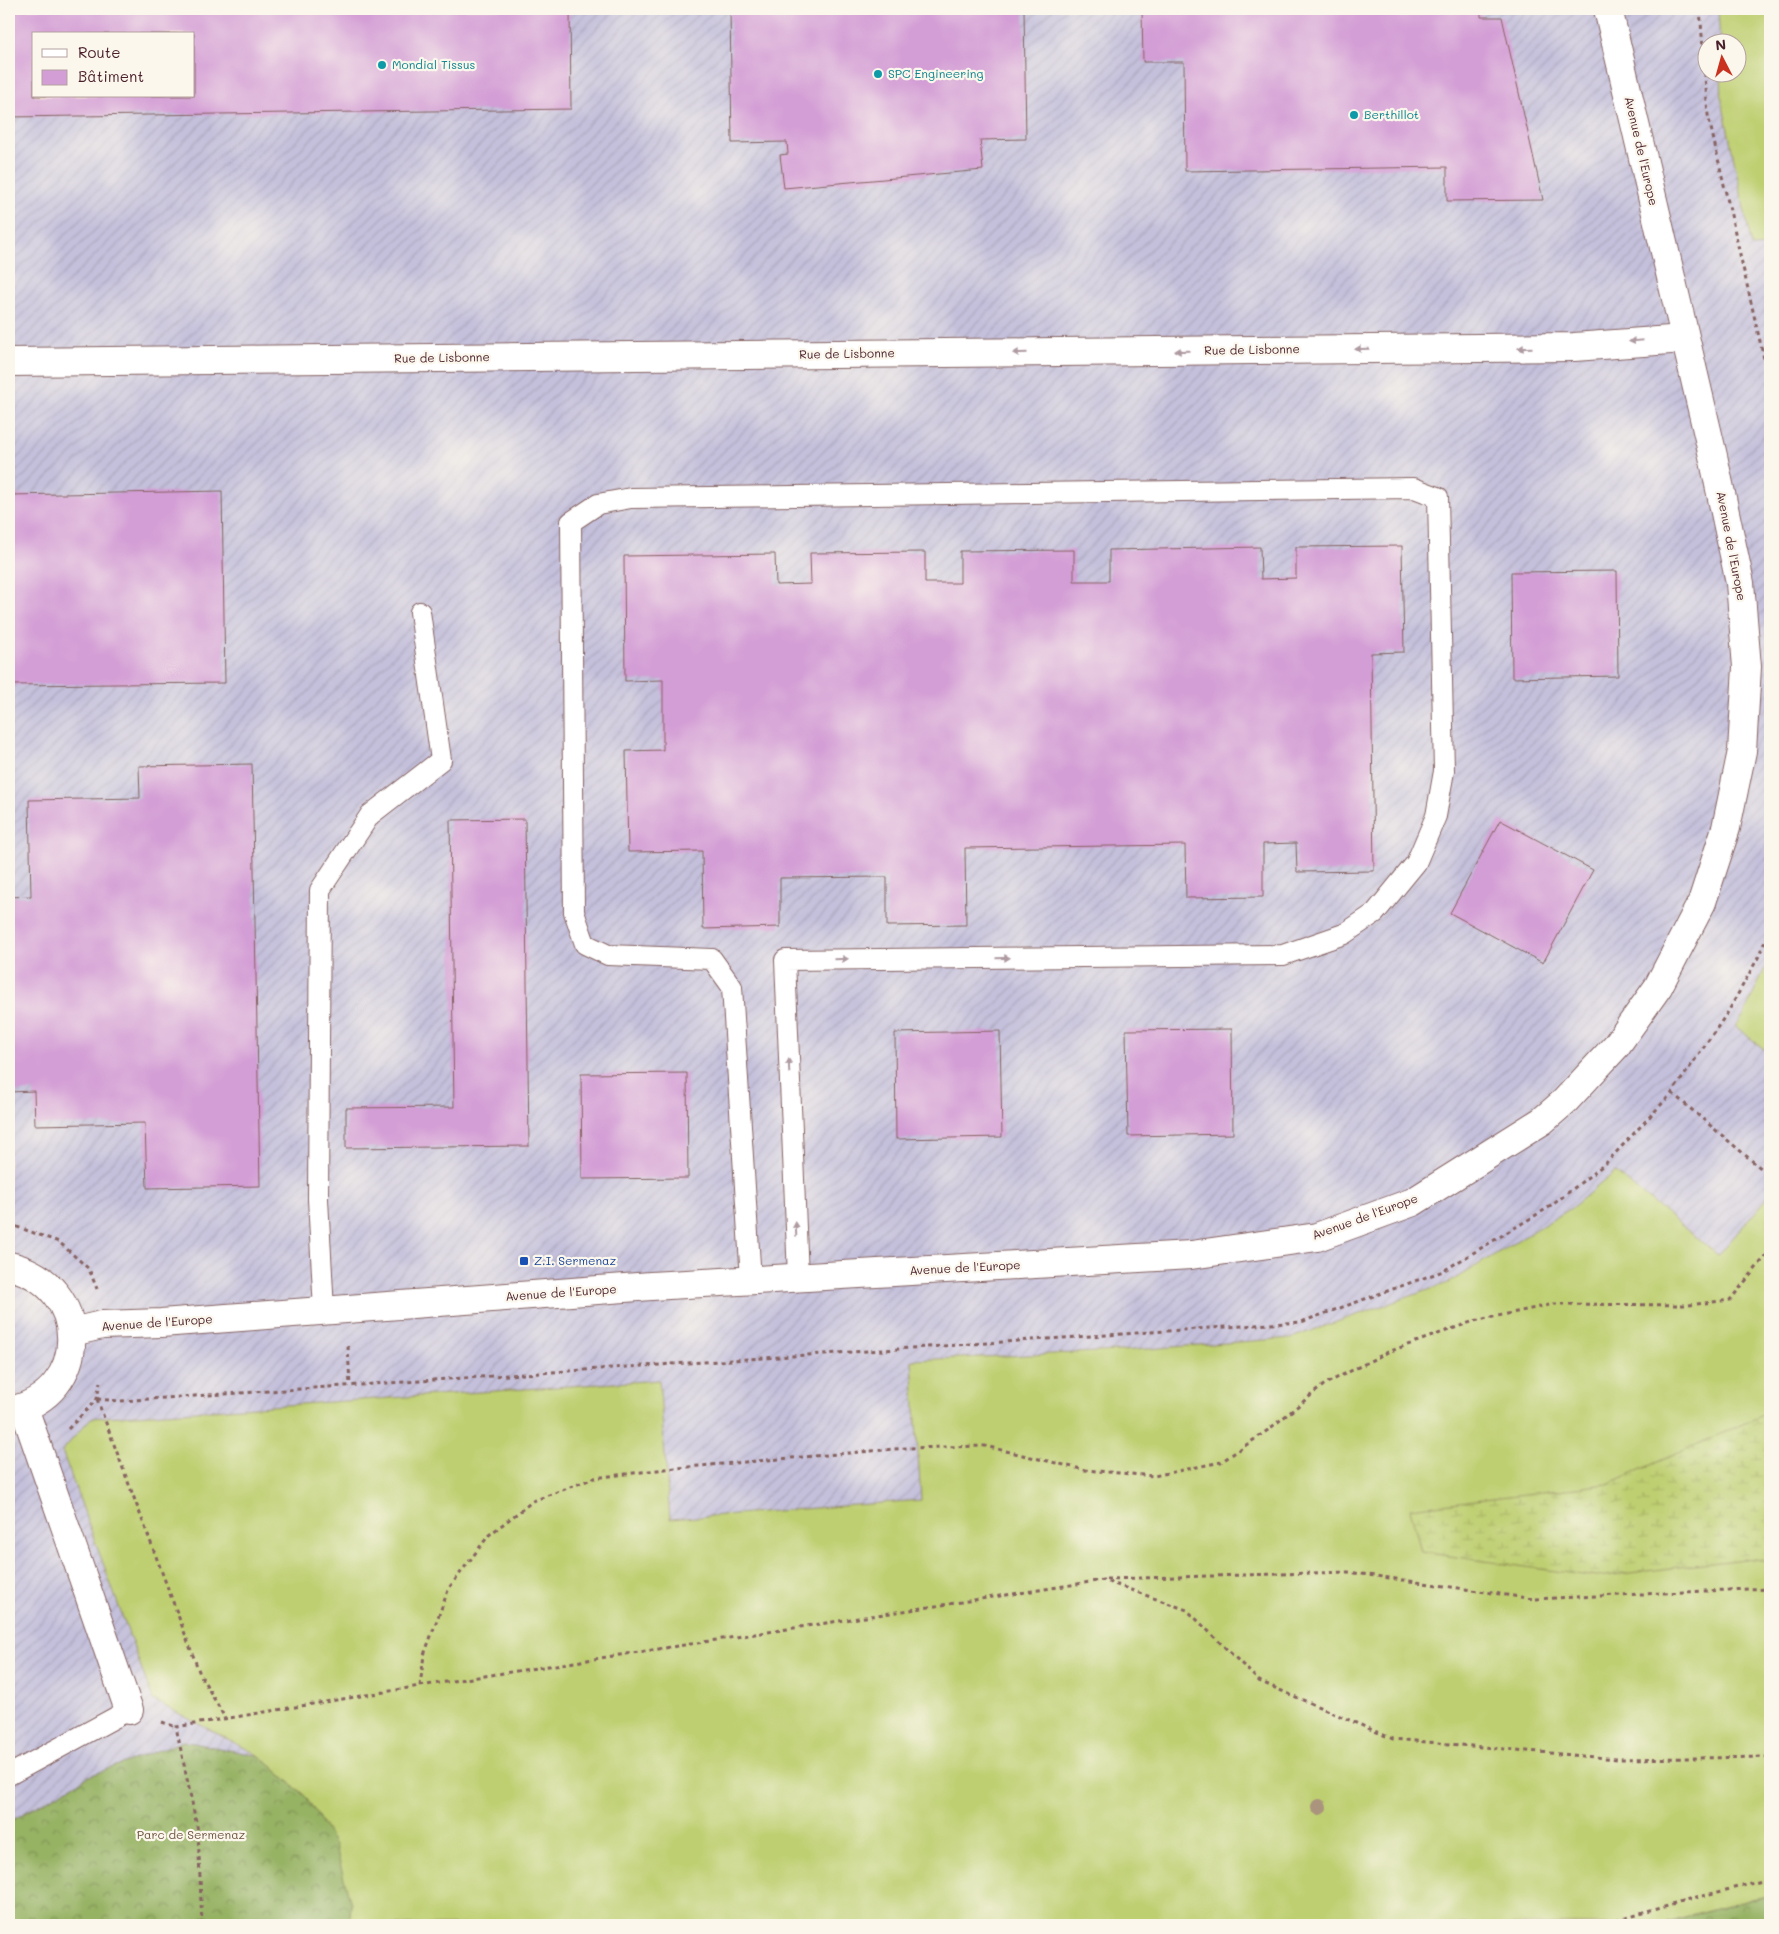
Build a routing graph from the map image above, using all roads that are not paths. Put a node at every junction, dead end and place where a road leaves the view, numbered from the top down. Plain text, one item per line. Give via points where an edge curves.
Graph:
1 (1608, 9) edge
2 (1684, 338) junction
3 (9, 362) edge
4 (420, 612) dead end
5 (9, 1266) edge
6 (798, 1277) junction
7 (751, 1280) junction
8 (324, 1311) junction
9 (72, 1332) junction
10 (16, 1409) edge
11 (129, 1710) joint
12 (9, 1774) edge

1 - 2 street, Avenue de l'Europe
2 -> 3 street, Rue de Lisbonne via 1574,347
2 - 6 street, Avenue de l'Europe via 1740,583 1747,667 1742,752 1726,828 1702,902 1677,952 1658,987 1616,1046 1566,1101 1542,1121 1413,1202 1317,1237 1191,1255
4 - 8 lane via 441,760 370,815 320,890 318,1199
5 - 9 street via 26,1270 49,1284 65,1306
6 - 7 street, Avenue de l'Europe
6 -> 7 lane via 785,960 1283,955 1344,934 1376,913 1416,863 1436,816 1444,771 1438,497 1414,488 631,498 598,504 570,522 574,912 585,944 608,954 712,959 732,987
7 - 8 street, Avenue de l'Europe
8 - 9 street, Avenue de l'Europe via 102,1326
9 - 10 street via 70,1356 60,1378 44,1396
10 - 11 street
11 - 12 lane

